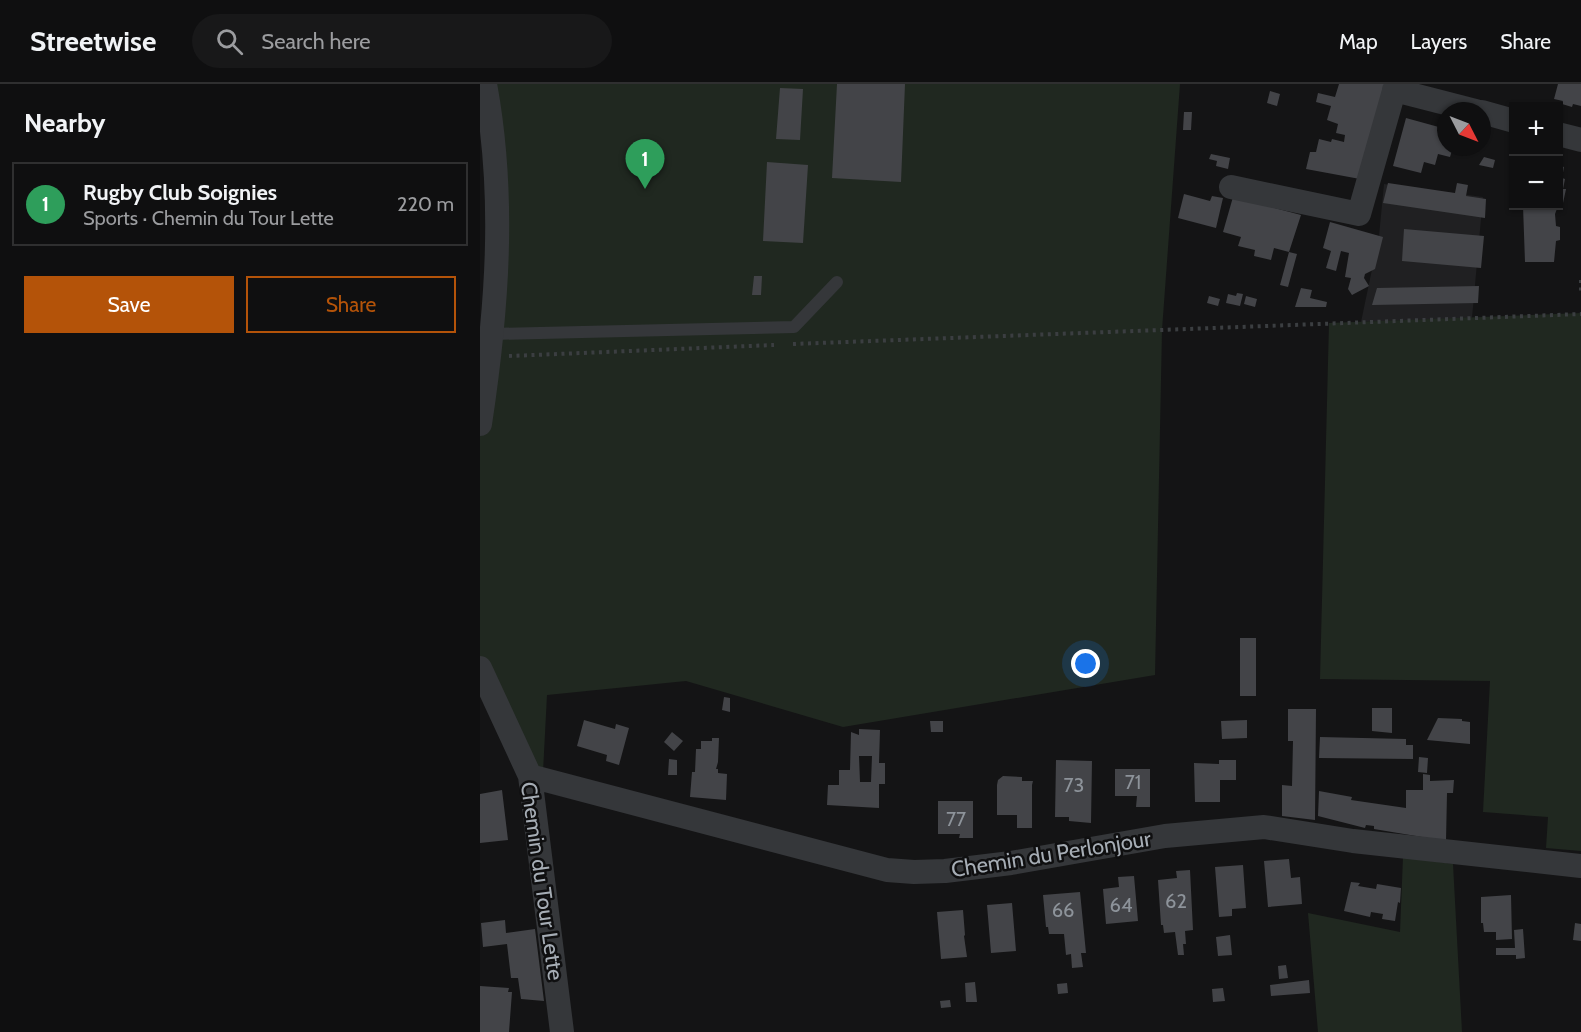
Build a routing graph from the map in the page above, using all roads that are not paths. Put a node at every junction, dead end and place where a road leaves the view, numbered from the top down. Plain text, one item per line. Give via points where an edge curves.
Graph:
1 (485, 84) edge
2 (1395, 87) edge
3 (1446, 102) edge
4 (1491, 115) edge
5 (1509, 120) edge
6 (1563, 135) edge
7 (1581, 140) edge
8 (1231, 187) dead end
9 (489, 217) edge
10 (837, 282) dead end
11 (493, 334) junction
12 (480, 424) edge
13 (480, 668) edge
14 (530, 776) junction
15 (1581, 866) edge
16 (562, 1032) edge

1 - 9 street via 495,159
2 - 3 street
2 - 8 street via 1359,214
4 - 5 street
6 - 7 street
9 - 11 street via 498,268
10 - 11 lane via 794,327
11 - 12 street
13 - 14 street, Chemin du Tour Lette
14 - 15 street, Chemin du Perlonjour via 887,870 956,870 1165,836 1264,827 1353,841
14 - 16 street, Chemin du Tour Lette

